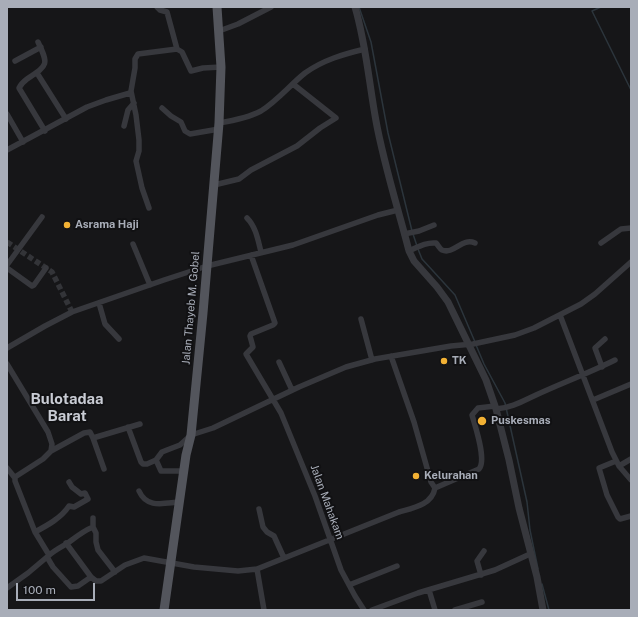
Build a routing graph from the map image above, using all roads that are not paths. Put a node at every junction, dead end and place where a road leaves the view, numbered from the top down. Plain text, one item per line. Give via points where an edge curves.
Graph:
1 (157, 7) edge
2 (217, 7) edge
3 (271, 7) edge
4 (355, 7) edge
5 (219, 31) junction
6 (177, 49) junction
7 (365, 49) junction
8 (15, 60) dead end
9 (221, 67) junction
10 (37, 73) junction
11 (293, 84) junction
12 (131, 91) junction
13 (134, 103) junction
14 (162, 108) dead end
15 (7, 114) edge
16 (66, 119) junction
17 (124, 126) dead end
18 (219, 126) junction
19 (45, 131) junction
20 (23, 142) junction
21 (7, 150) edge
22 (214, 185) junction
23 (149, 208) dead end
24 (398, 210) junction
25 (42, 217) dead end
26 (247, 218) dead end
27 (434, 225) dead end
28 (631, 228) edge
29 (409, 233) junction
30 (601, 242) dead end
31 (475, 243) dead end
32 (133, 244) dead end
33 (409, 251) junction
34 (261, 252) junction
35 (251, 255) junction
36 (631, 262) edge
37 (207, 266) junction
38 (7, 267) edge
39 (46, 268) dead end
40 (150, 285) junction
41 (99, 303) junction
42 (560, 315) junction
43 (361, 319) dead end
44 (119, 339) dead end
45 (605, 339) dead end
46 (474, 344) junction
47 (7, 348) edge
48 (391, 356) junction
49 (372, 360) junction
50 (615, 360) dead end
51 (280, 362) dead end
52 (7, 364) edge
53 (602, 367) junction
54 (582, 375) junction
55 (631, 384) edge
56 (292, 390) junction
57 (274, 399) junction
58 (593, 400) junction
59 (495, 408) junction
60 (140, 424) dead end
61 (128, 427) junction
62 (191, 435) junction
63 (93, 438) junction
64 (51, 451) junction
65 (156, 460) junction
66 (631, 460) edge
67 (618, 463) junction
68 (7, 468) edge
69 (104, 468) dead end
70 (184, 471) junction
71 (14, 478) junction
72 (631, 480) edge
73 (69, 482) dead end
74 (435, 488) junction
75 (139, 491) dead end
76 (180, 502) junction
77 (259, 509) dead end
78 (631, 516) edge
79 (94, 518) dead end
80 (92, 528) junction
81 (36, 532) junction
82 (331, 539) junction
83 (66, 543) junction
84 (484, 551) dead end
85 (530, 554) junction
86 (48, 556) junction
87 (284, 558) junction
88 (171, 563) junction
89 (397, 566) dead end
90 (257, 569) junction
91 (115, 572) junction
92 (481, 575) junction
93 (91, 577) junction
94 (349, 585) junction
95 (7, 588) edge
96 (429, 590) junction
97 (482, 602) dead end
98 (164, 610) edge
99 (264, 610) edge
100 (364, 610) edge
101 (372, 610) edge
102 (435, 610) edge
103 (455, 610) edge
104 (543, 610) edge

1 - 6 street via 167,12
2 - 5 main road, Jalan Thayeb M. Gobel
3 - 5 street
4 - 7 street
5 - 9 main road, Jalan Thayeb M. Gobel
6 - 9 street via 182,52 191,71
6 - 12 street via 137,54 134,59
7 - 11 street via 330,60
7 - 24 street via 376,121
8 - 10 street via 39,45 45,63 44,68
9 - 18 main road, Jalan Thayeb M. Gobel
10 - 16 street
10 - 19 street via 19,88
11 - 18 street via 260,111
11 - 22 street via 336,118 297,146 239,179
12 - 13 street
12 - 16 street via 87,107
13 - 17 street via 129,107
13 - 23 street via 139,148 136,161
14 - 18 street via 181,122 185,131 190,134
15 - 20 street
16 - 19 street
18 - 22 main road, Jalan Thayeb M. Gobel
19 - 20 street
20 - 21 street
22 - 37 main road, Jalan Thayeb M. Gobel
24 - 29 street
24 - 34 street via 300,243
25 - 38 street
26 - 34 street via 255,230
27 - 29 street via 419,232
28 - 30 street via 621,229
29 - 33 street
31 - 33 street via 469,241 444,251 434,242
32 - 40 street
33 - 46 street via 414,261 438,287
34 - 35 street
35 - 37 street
35 - 57 street, Jalan Mahakam via 276,323 251,334 253,347 246,354
36 - 42 street via 595,294
37 - 40 street
37 - 62 main road, Jalan Thayeb M. Gobel
38 - 39 street via 32,286
40 - 41 street
41 - 44 street via 105,324
41 - 47 street via 58,319
42 - 46 street via 534,328
42 - 54 street
43 - 49 street
45 - 53 street via 595,348
46 - 48 street
46 - 59 street
48 - 49 street
48 - 74 street
49 - 56 street via 346,367
50 - 53 street
51 - 56 street
52 - 64 street via 48,432 52,444
53 - 54 street
54 - 58 street
54 - 59 street via 507,408
55 - 58 street
56 - 57 street
57 - 62 street via 213,428
57 - 82 street, Jalan Mahakam
58 - 67 street
59 - 74 street via 478,408 472,415 482,466
59 - 85 street
60 - 61 street
61 - 63 street
61 - 65 street via 142,464
62 - 65 street via 180,445 162,452
62 - 70 main road, Jalan Thayeb M. Gobel
63 - 64 street via 88,431
63 - 69 street
64 - 71 street
65 - 70 street via 160,471
66 - 67 street
67 - 72 street
67 - 78 street via 599,468 607,495 618,516 620,519
68 - 71 street
70 - 76 main road, Jalan Thayeb M. Gobel
71 - 81 street
73 - 81 street via 81,494 85,493 88,499 74,507 69,506 57,519
74 - 82 street via 432,497 422,505
75 - 76 street via 146,501 152,504
76 - 88 main road, Jalan Thayeb M. Gobel
77 - 87 street via 263,527 274,536
79 - 80 street
80 - 83 street
80 - 91 street via 96,533 98,550
81 - 86 street
82 - 87 street
82 - 94 street, Jalan Mahakam via 333,550
83 - 86 street
83 - 93 street
84 - 92 street via 477,561
85 - 92 street
85 - 104 street
86 - 93 street via 53,567 71,587 78,586
86 - 95 street
87 - 90 street
88 - 90 street via 238,571
88 - 91 street via 144,558
88 - 98 main road, Jalan Thayeb M. Gobel
89 - 94 street
90 - 99 street
91 - 93 street via 99,582
92 - 96 street
94 - 100 street, Jalan Mahakam
96 - 101 street
96 - 102 street
97 - 103 street

